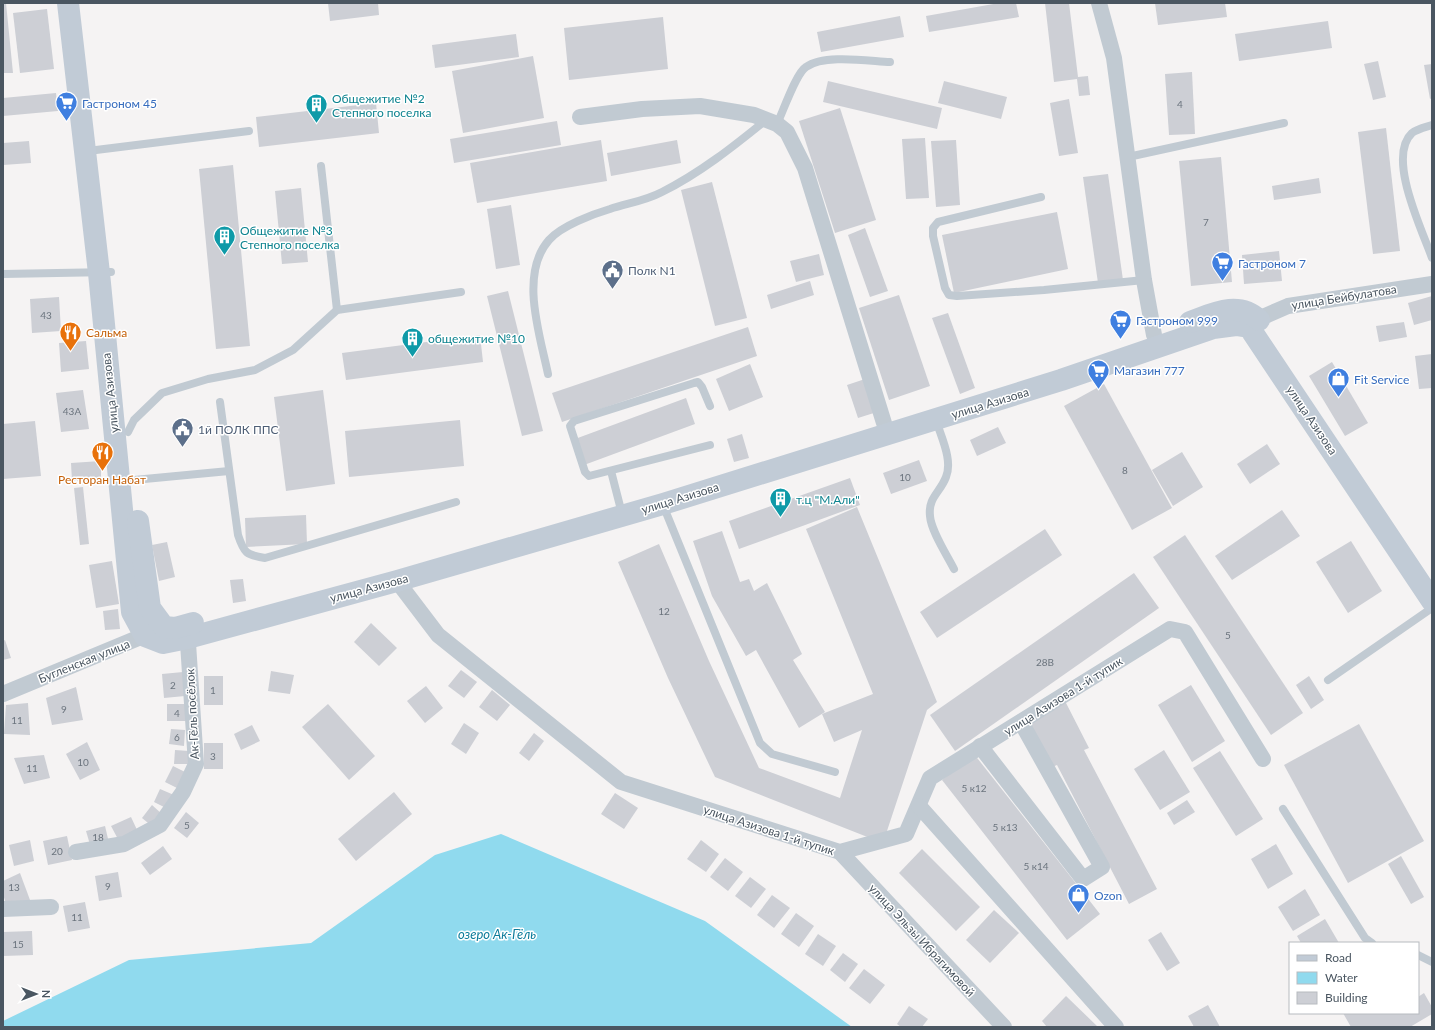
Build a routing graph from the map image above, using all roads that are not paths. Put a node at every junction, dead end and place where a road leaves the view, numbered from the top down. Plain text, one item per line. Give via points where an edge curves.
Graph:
1 (68, 3) edge
2 (81, 3) edge
3 (1099, 3) edge
4 (890, 62) dead end
5 (580, 117) dead end
6 (772, 122) junction
7 (1284, 123) dead end
8 (1432, 125) edge
9 (249, 131) dead end
10 (96, 150) junction
11 (1128, 157) junction
12 (320, 166) dead end
13 (1041, 197) dead end
14 (1432, 258) edge
15 (105, 273) junction
16 (3, 274) edge
17 (1144, 280) junction
18 (1432, 284) edge
19 (461, 292) dead end
20 (336, 310) junction
21 (1258, 319) junction
22 (1154, 335) junction
23 (548, 374) dead end
24 (220, 402) dead end
25 (710, 406) dead end
26 (936, 420) junction
27 (884, 423) junction
28 (128, 432) junction
29 (710, 445) dead end
30 (229, 471) junction
31 (611, 471) junction
32 (134, 480) junction
33 (456, 502) dead end
34 (663, 504) junction
35 (620, 506) junction
36 (954, 569) dead end
37 (397, 581) junction
38 (1432, 584) edge
39 (1432, 601) edge
40 (1432, 608) edge
41 (154, 631) junction
42 (187, 631) junction
43 (1328, 680) dead end
44 (3, 694) edge
45 (1021, 722) junction
46 (980, 746) junction
47 (1263, 760) dead end
48 (835, 772) dead end
49 (919, 806) junction
50 (1283, 809) dead end
51 (76, 852) dead end
52 (840, 852) junction
53 (51, 907) dead end
54 (3, 910) edge
55 (1371, 942) edge
56 (1419, 956) edge
57 (1432, 962) edge
58 (1004, 1027) edge
59 (1116, 1027) edge

1 - 15 main road, улица Азизова
2 - 10 main road, улица Азизова
3 - 11 street via 1114,58
4 - 6 lane via 840,60 818,62 805,67
5 - 6 street via 642,108 700,106 754,115
6 - 23 lane via 662,192 570,225 549,240 538,257 533,282 535,315
6 - 27 street via 787,132 805,168
7 - 11 lane
8 - 14 lane via 1412,133 1404,152 1409,199
9 - 10 lane
10 - 15 main road, улица Азизова
11 - 17 street
12 - 20 lane
13 - 17 lane via 938,222 933,228 933,236 945,288 949,295 1036,291
15 - 16 lane
15 - 28 main road, улица Азизова
15 - 41 main road, улица Азизова via 132,612
17 - 22 street
18 - 21 street, улица Бейбулатова via 1288,306
19 - 20 lane
20 - 28 lane via 293,350 255,370 208,379 162,394 134,420
21 - 22 main road, улица Азизова via 1242,311 1226,309
21 - 38 main road, улица Азизова
22 - 27 main road, улица Азизова via 1051,372
24 - 30 lane
25 - 31 lane via 702,386 694,383 571,423 570,430 586,474 592,476
26 - 34 main road, улица Азизова
26 - 36 lane via 948,461 946,477 930,503 930,517 932,527
26 - 39 main road, улица Азизова via 1213,328 1236,325 1249,327
27 - 35 main road, улица Азизова
28 - 32 main road, улица Азизова
29 - 31 lane
30 - 32 lane
30 - 33 lane via 242,550 251,556 265,558
31 - 35 lane
32 - 41 main road, улица Азизова via 147,594
34 - 37 main road, улица Азизова
34 - 48 lane via 760,743 772,754
35 - 42 main road, улица Азизова
37 - 42 main road, улица Азизова
37 - 52 street, улица Азизова 1-й тупик via 438,635 621,782
40 - 43 lane
41 - 42 main road, улица Азизова via 175,628
41 - 44 street, Бугленская улица
42 - 51 street, Ак-Гёль посёлок via 196,764 183,792 160,825 124,844
45 - 46 street, улица Азизова 1-й тупик
45 - 46 street via 1102,868 1083,879
45 - 47 street, улица Азизова 1-й тупик via 1170,629 1177,630 1185,632
46 - 49 street, улица Азизова 1-й тупик via 930,778
49 - 52 street, улица Азизова 1-й тупик via 906,834
49 - 59 street
50 - 55 lane via 1365,938
52 - 58 street, улица Эльзы Ибрагимовой
53 - 54 street
56 - 57 lane

